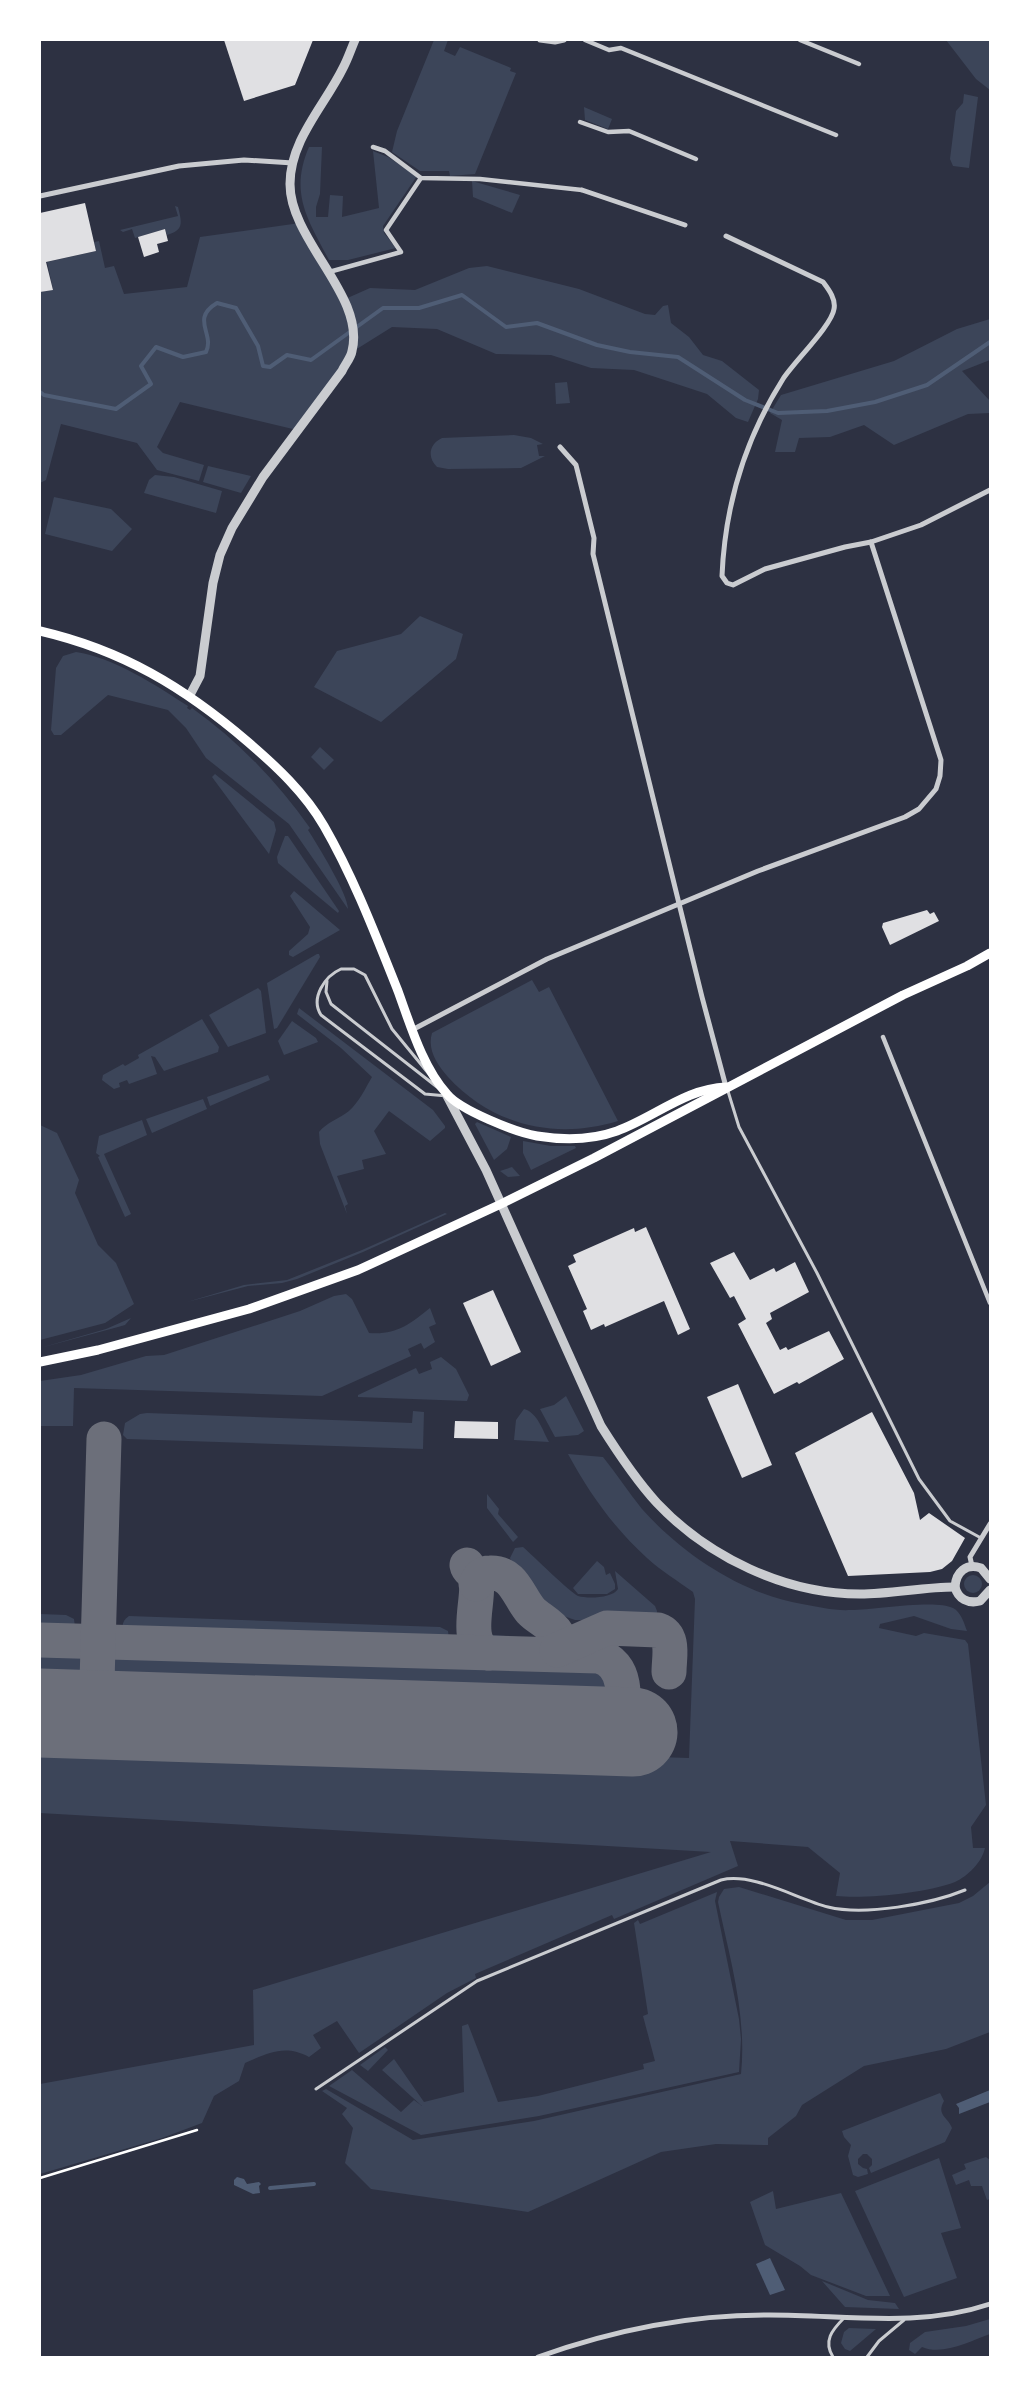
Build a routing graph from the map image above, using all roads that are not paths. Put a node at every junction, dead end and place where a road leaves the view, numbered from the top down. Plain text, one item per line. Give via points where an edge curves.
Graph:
1 (355, 40) edge
2 (540, 40) edge
3 (564, 40) edge
4 (585, 40) edge
5 (800, 40) edge
6 (859, 64) dead end
7 (580, 122) dead end
8 (836, 135) dead end
9 (373, 147) dead end
10 (696, 159) dead end
11 (293, 164) junction
12 (421, 178) junction
13 (582, 190) joint
14 (40, 196) edge
15 (685, 225) dead end
16 (726, 236) dead end
17 (328, 272) junction
18 (560, 447) dead end
19 (990, 490) edge
20 (871, 542) junction
21 (40, 631) edge
22 (190, 695) junction
23 (679, 903) junction
24 (990, 952) edge
25 (328, 978) junction
26 (412, 1030) junction
27 (883, 1038) dead end
28 (726, 1087) junction
29 (447, 1096) junction
30 (501, 1204) junction
31 (990, 1303) edge
32 (40, 1362) edge
33 (990, 1524) edge
34 (982, 1539) junction
35 (972, 1566) junction
36 (988, 1573) edge
37 (955, 1587) junction
38 (990, 1592) edge
39 (965, 1890) dead end
40 (316, 2089) dead end
41 (990, 2304) edge
42 (844, 2318) junction
43 (904, 2320) junction
44 (538, 2357) edge
45 (833, 2357) edge
46 (867, 2357) edge

1 - 11 street via 343,68 303,137
2 - 3 street
4 - 8 street via 609,50 621,48
5 - 6 street
7 - 10 street via 608,132 630,131
9 - 12 street via 385,151
11 - 14 street via 244,160 179,166
11 - 17 street via 290,185 293,206
12 - 13 street via 480,179
12 - 17 street via 386,230 401,252
13 - 15 street
16 - 20 street via 823,282 832,294 834,309 830,323 810,344 773,395 756,427 742,462 728,515 722,576 726,583 733,585 765,569
17 - 22 street via 350,313 354,332 352,352 342,371 263,477 232,528 213,583 200,676
18 - 23 street via 571,458 578,475 594,538 593,554
19 - 20 street via 921,525
20 - 23 street via 941,760 936,789 919,809 905,817
21 - 22 main road via 100,648 135,663
22 - 26 main road via 283,774 324,825 366,913
23 - 26 street via 547,959
23 - 28 street
24 - 28 main road
25 - 29 lane via 326,992 331,1004
25 - 29 lane via 341,969 365,974 392,1030
25 - 29 lane via 317,1002 318,1011 324,1018 424,1094
26 - 29 main road
27 - 31 street
28 - 29 main road via 708,1088 616,1131 568,1138 519,1132 489,1120
28 - 30 main road
28 - 34 lane via 739,1127 817,1273 919,1479 950,1521
29 - 30 street
30 - 32 main road via 358,1270 290,1296 156,1335
30 - 37 street via 601,1426 641,1484 684,1528 736,1562 798,1586 861,1594
33 - 34 street
34 - 35 street via 970,1557
35 - 36 street
35 - 37 street via 959,1573
37 - 38 street via 969,1602 980,1601
39 - 40 lane via 894,1907 860,1910 828,1907 741,1878 721,1880 471,1984
41 - 43 street via 941,2317
42 - 43 street
42 - 44 street via 764,2315 687,2319 598,2337
42 - 45 lane via 830,2336 829,2348
43 - 46 lane

